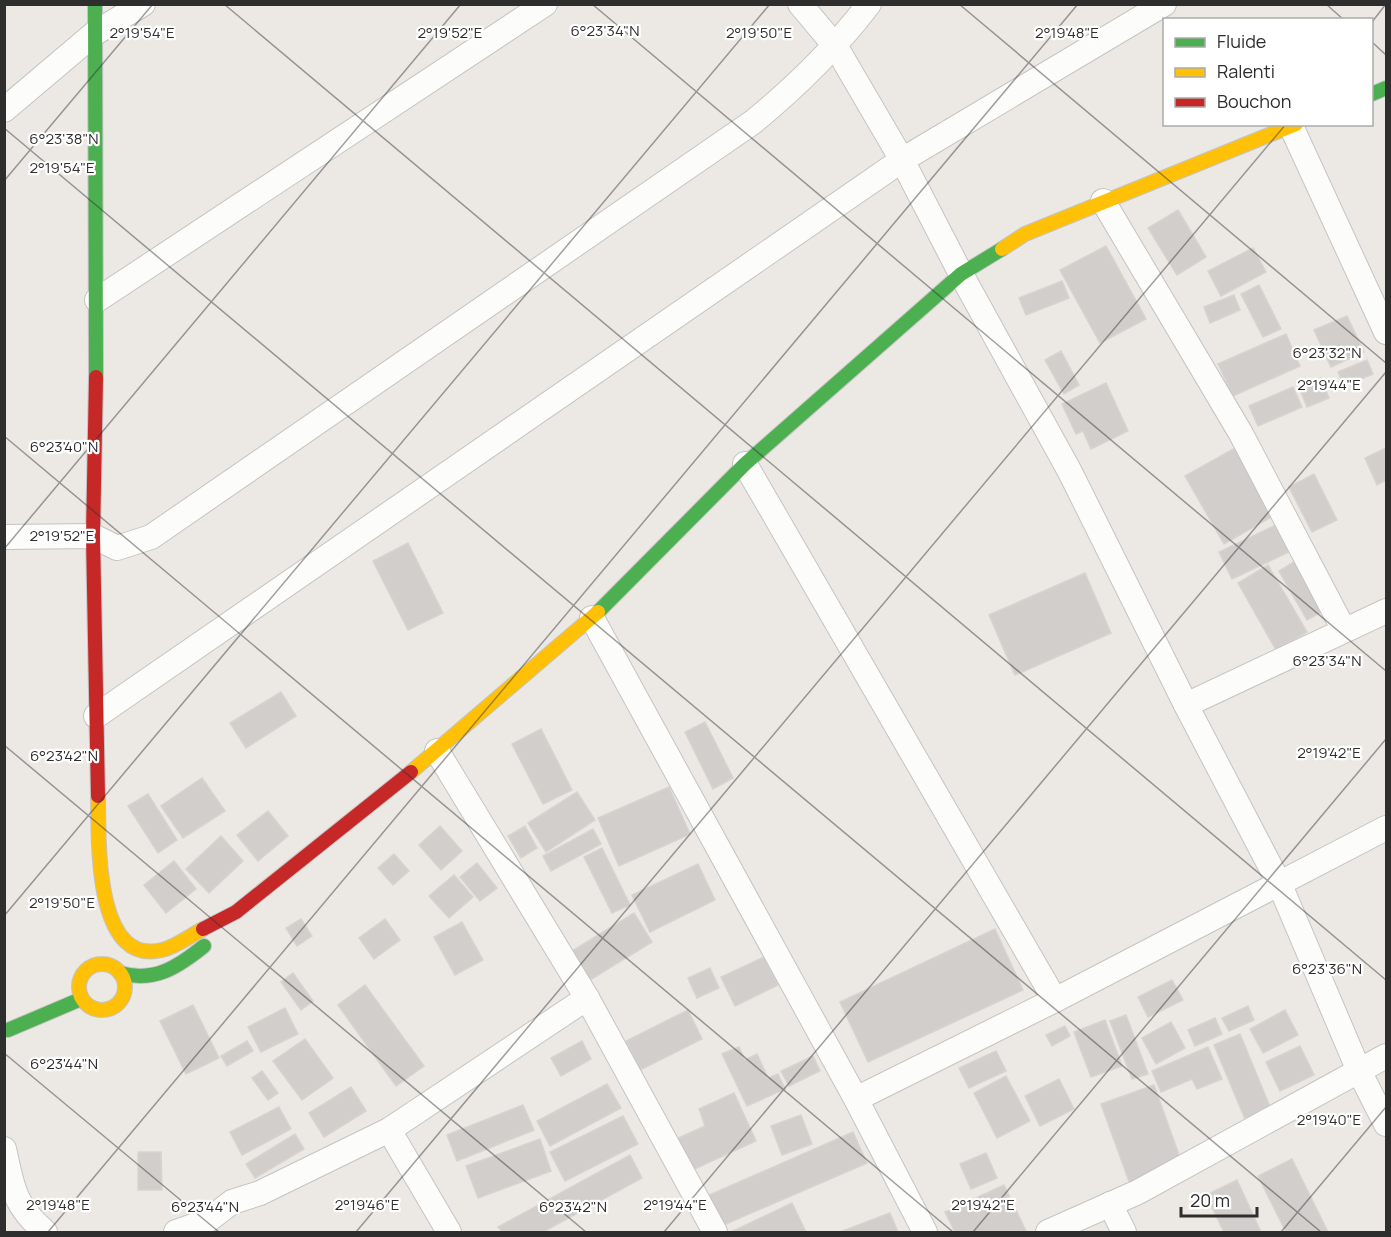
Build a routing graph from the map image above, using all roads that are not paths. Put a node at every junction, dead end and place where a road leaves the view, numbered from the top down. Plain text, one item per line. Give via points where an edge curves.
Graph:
1 (95, 4) edge
2 (143, 4) edge
3 (545, 4) edge
4 (800, 4) edge
5 (869, 4) edge
6 (1152, 7) edge
7 (95, 33) junction
8 (837, 47) junction
9 (4, 110) edge
10 (1290, 126) edge
11 (1293, 126) edge
12 (902, 160) junction
13 (1103, 201) junction
14 (960, 274) junction
15 (97, 300) junction
16 (1386, 332) edge
17 (745, 464) junction
18 (93, 536) junction
19 (4, 537) edge
20 (1386, 611) edge
21 (592, 618) junction
22 (1344, 630) junction
23 (1186, 705) junction
24 (96, 716) junction
25 (437, 751) junction
26 (1386, 828) edge
27 (99, 850) junction
28 (1280, 885) junction
29 (92, 904) dead end
30 (236, 912) junction
31 (98, 946) dead end
32 (115, 969) junction
33 (587, 998) junction
34 (81, 999) junction
35 (1055, 1000) junction
36 (7, 1030) edge
37 (1386, 1056) edge
38 (1359, 1071) junction
39 (856, 1099) junction
40 (1386, 1124) edge
41 (389, 1130) junction
42 (4, 1149) edge
43 (1110, 1204) junction
44 (45, 1233) edge
45 (176, 1233) edge
46 (449, 1233) edge
47 (715, 1233) edge
48 (925, 1233) edge
49 (1048, 1233) edge
50 (1124, 1233) edge

1 - 7 main road
2 - 7 street
3 - 15 street
4 - 8 street
5 - 8 street
6 - 12 street
7 - 9 street
7 - 15 main road
8 - 12 street
8 - 18 street via 799,85 753,122 151,537 117,548
10 - 13 main road
11 - 16 street
12 - 14 street
12 - 24 street
13 - 14 main road via 1025,234
13 - 22 street via 1240,432
14 - 17 main road
14 - 23 street via 1070,472
15 - 18 main road
17 - 21 main road
17 - 35 street
18 - 19 street
18 - 24 main road
20 - 22 street
21 - 25 main road
21 - 39 street
22 - 23 street
23 - 28 street
24 - 27 main road
25 - 30 main road
25 - 33 street
26 - 28 street
27 - 29 main road
27 - 30 main road via 113,925 130,947 149,952 162,950
28 - 35 street
28 - 38 street
30 - 32 main road via 204,946 166,972 145,978
31 - 32 main road
32 - 34 main road via 90,967 83,973 78,988
32 - 34 main road via 124,980 125,989 117,1005 100,1011
33 - 41 street
33 - 47 street
34 - 36 main road
35 - 39 street
37 - 38 street
38 - 40 street
38 - 43 street
39 - 48 street
41 - 45 street via 260,1193 232,1202 207,1221
41 - 46 street
42 - 44 street via 15,1199
43 - 49 street
43 - 50 street

